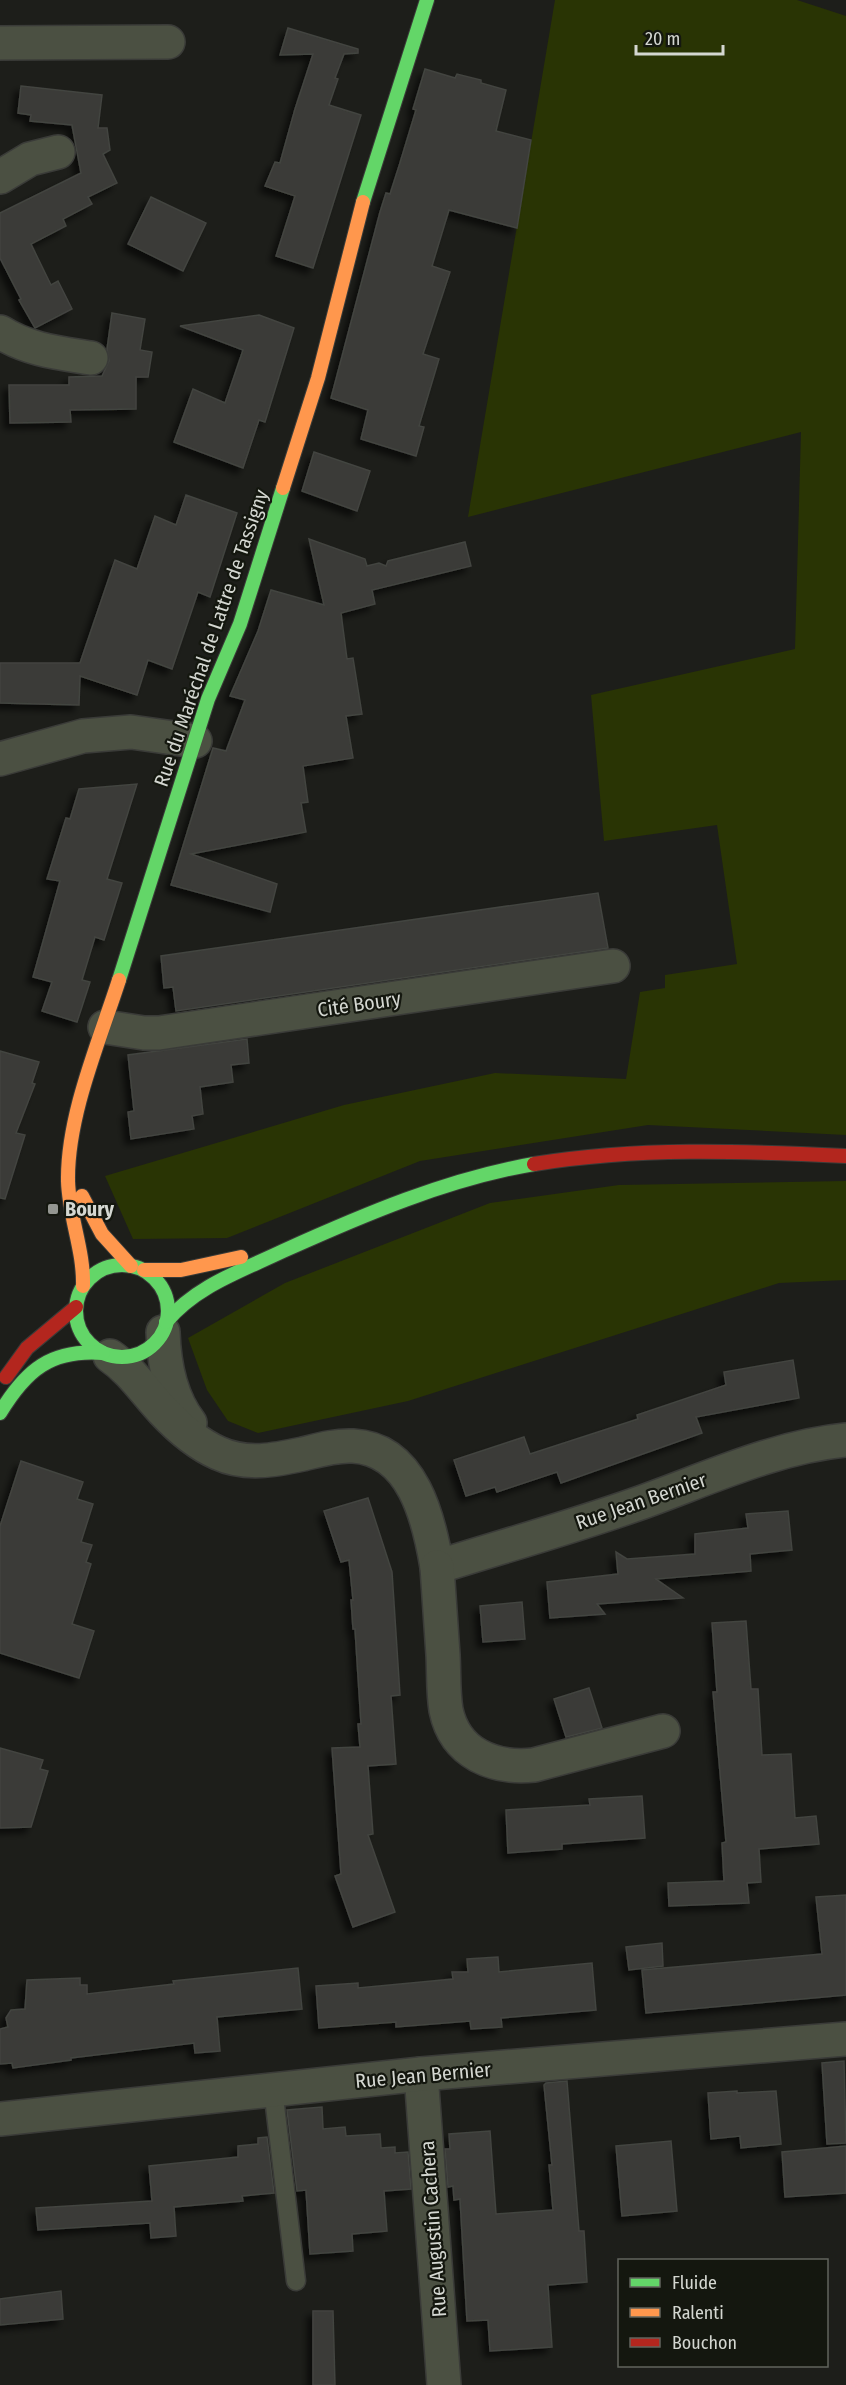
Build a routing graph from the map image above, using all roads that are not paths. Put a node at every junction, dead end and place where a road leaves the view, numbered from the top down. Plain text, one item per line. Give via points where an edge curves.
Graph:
1 (427, 0) edge
2 (168, 42) dead end
3 (0, 43) edge
4 (58, 152) dead end
5 (0, 177) edge
6 (0, 332) edge
7 (91, 358) dead end
8 (195, 741) junction
9 (0, 759) edge
10 (613, 966) dead end
11 (105, 1027) junction
12 (71, 1150) junction
13 (846, 1156) edge
14 (329, 1230) junction
15 (137, 1268) junction
16 (83, 1286) junction
17 (76, 1307) junction
18 (164, 1327) junction
19 (106, 1354) junction
20 (0, 1388) edge
21 (0, 1413) edge
22 (846, 1440) edge
23 (218, 1453) junction
24 (437, 1567) junction
25 (663, 1731) dead end
26 (846, 2039) edge
27 (421, 2074) junction
28 (273, 2089) junction
29 (0, 2119) edge
30 (296, 2281) dead end
31 (444, 2385) edge

1 - 8 street, Rue du Maréchal de Lattre de Tassigny via 362,207 320,369 258,568
2 - 3 street
4 - 5 street via 30,159
6 - 7 street via 36,349
8 - 9 street via 131,732 83,736
8 - 11 street, Rue du Maréchal de Lattre de Tassigny
10 - 11 street, Cité Boury via 159,1033
11 - 12 street, Rue du Maréchal de Lattre de Tassigny via 79,1105
12 - 15 street, Rue du Maréchal de Lattre de Tassigny via 77,1182 94,1224 113,1248
12 - 16 street, Rue du Maréchal de Lattre de Tassigny via 70,1205 81,1246
13 - 14 street via 679,1150 564,1159 414,1195
14 - 15 street via 206,1266 171,1272
14 - 18 street via 211,1286 178,1308
15 - 16 street via 103,1268
15 - 18 street via 154,1278 162,1290 168,1309
16 - 17 street
17 - 19 street via 82,1334
17 - 20 street via 27,1348
18 - 19 street via 154,1343 137,1354
18 - 23 street via 166,1368 179,1406
19 - 21 street via 66,1354 42,1364 18,1384
19 - 23 street via 134,1376 181,1428
22 - 24 street, Rue Jean Bernier via 776,1455
23 - 24 street via 250,1461 334,1447 359,1447 379,1453 402,1471 414,1487 427,1519
24 - 25 street via 446,1710 456,1735 476,1755 501,1765 534,1765
26 - 27 street, Rue Jean Bernier
27 - 28 street, Rue Jean Bernier
27 - 31 street, Rue Augustin Cachera
28 - 29 street, Rue Jean Bernier
28 - 30 lane

